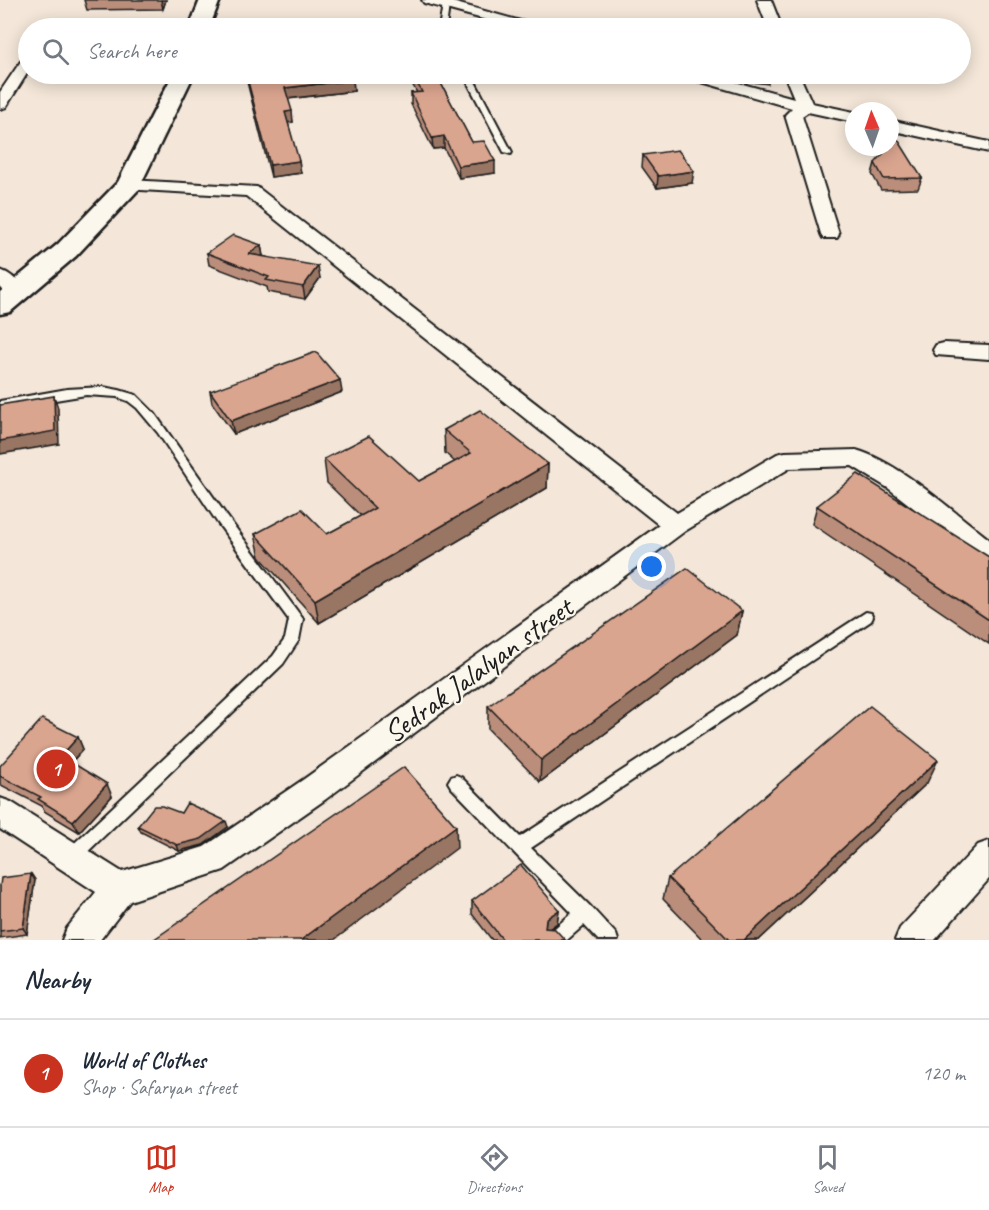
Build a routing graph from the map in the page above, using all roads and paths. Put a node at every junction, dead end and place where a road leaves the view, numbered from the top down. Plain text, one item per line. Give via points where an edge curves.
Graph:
1 (210, 0) edge
2 (429, 0) edge
3 (764, 0) edge
4 (445, 5) junction
5 (204, 18) edge
6 (444, 18) edge
7 (493, 18) edge
8 (771, 18) edge
9 (18, 76) edge
10 (178, 84) edge
11 (472, 84) edge
12 (726, 84) edge
13 (796, 84) edge
14 (0, 104) edge
15 (805, 106) junction
16 (845, 115) edge
17 (899, 127) edge
18 (989, 147) edge
19 (508, 152) dead end
20 (129, 185) junction
21 (830, 234) dead end
22 (5, 291) edge
23 (944, 350) dead end
24 (989, 352) edge
25 (0, 405) edge
26 (676, 525) junction
27 (989, 553) edge
28 (866, 617) dead end
29 (456, 782) dead end
30 (0, 812) edge
31 (520, 846) junction
32 (989, 856) edge
33 (71, 857) junction
34 (119, 889) junction
35 (585, 913) junction
36 (79, 940) edge
37 (554, 940) edge
38 (610, 940) edge
39 (912, 940) edge

1 - 5 street
2 - 4 street
3 - 8 street
4 - 6 lane
4 - 7 street
9 - 14 street
10 - 20 street
11 - 19 lane
12 - 15 street
13 - 15 street
15 - 16 street
15 - 21 street via 793,116
17 - 18 street
20 - 22 street via 67,250
20 - 26 street via 251,191
23 - 24 street
25 - 33 lane via 88,392 112,392 132,398 147,411 296,619 292,640 278,660
26 - 27 street, Sedrak Jalalyan street via 784,460 856,458 897,482
26 - 34 street, Sedrak Jalalyan street via 213,859
28 - 31 lane
29 - 31 lane
30 - 33 street
31 - 35 lane
32 - 39 street
33 - 34 street
34 - 36 street
35 - 37 lane
35 - 38 lane

